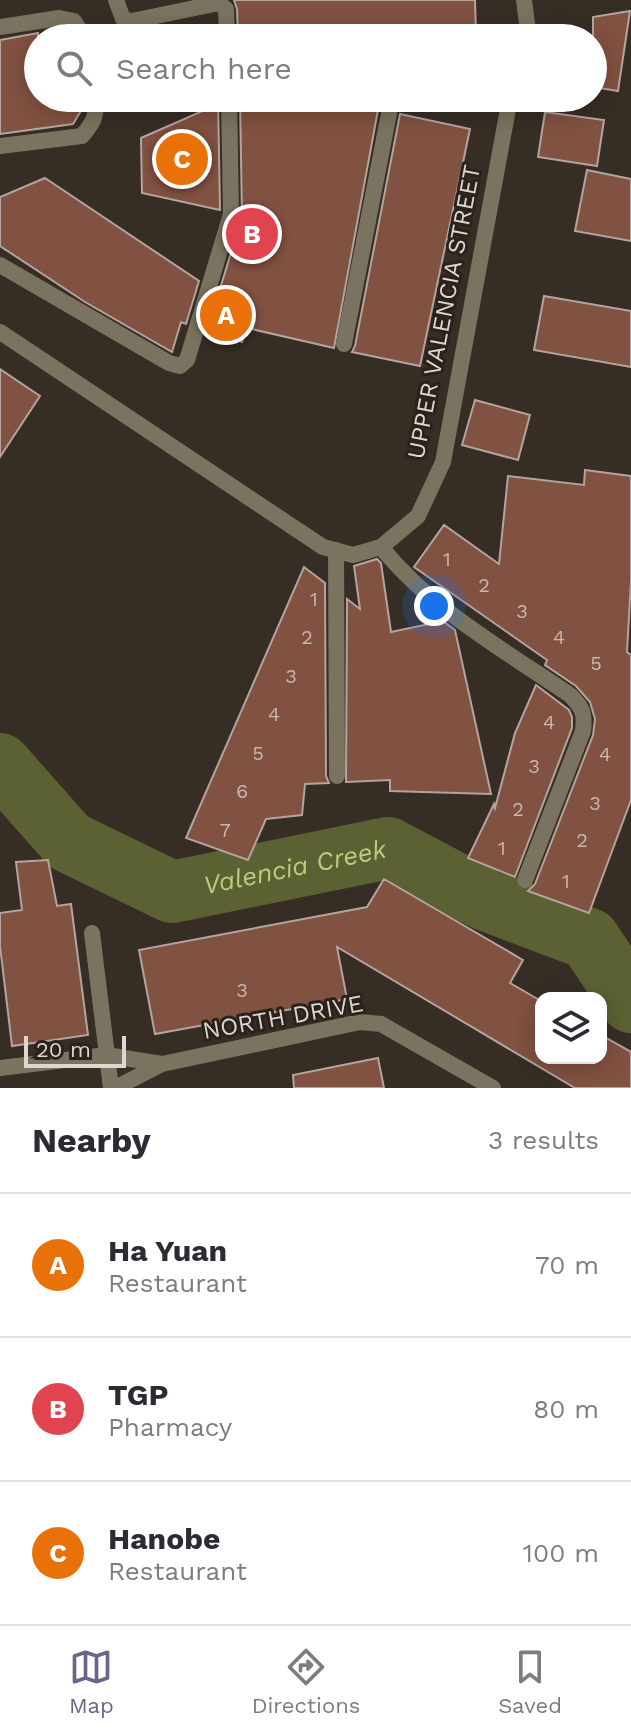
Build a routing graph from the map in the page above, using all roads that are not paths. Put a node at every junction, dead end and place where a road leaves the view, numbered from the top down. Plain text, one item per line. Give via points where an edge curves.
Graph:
1 (116, 0) edge
2 (524, 0) edge
3 (76, 24) edge
4 (227, 24) edge
5 (527, 24) edge
6 (0, 27) edge
7 (97, 112) edge
8 (229, 112) edge
9 (389, 112) edge
10 (506, 112) edge
11 (0, 146) edge
12 (0, 265) edge
13 (0, 332) edge
14 (344, 344) dead end
15 (381, 547) junction
16 (336, 550) junction
17 (337, 776) dead end
18 (525, 880) dead end
19 (92, 933) dead end
20 (106, 1055) junction
21 (162, 1064) junction
22 (0, 1068) edge
23 (113, 1088) edge
24 (493, 1088) edge

1 - 4 street via 123,19 132,21 219,3 226,9
2 - 5 street
3 - 6 street via 59,18
7 - 11 street via 82,136
8 - 12 street via 231,214 187,360 180,366
9 - 14 street
10 - 15 street, UPPER VALENCIA STREET via 443,462 418,516
13 - 16 street via 323,547
15 - 16 street via 353,555
15 - 18 street via 436,604 582,707 583,731
16 - 17 street
19 - 20 street
20 - 21 street, NORTH DRIVE
20 - 22 street, NORTH DRIVE
20 - 23 street
21 - 23 street, NORTH DRIVE
21 - 24 street, NORTH DRIVE via 360,1022 381,1024

